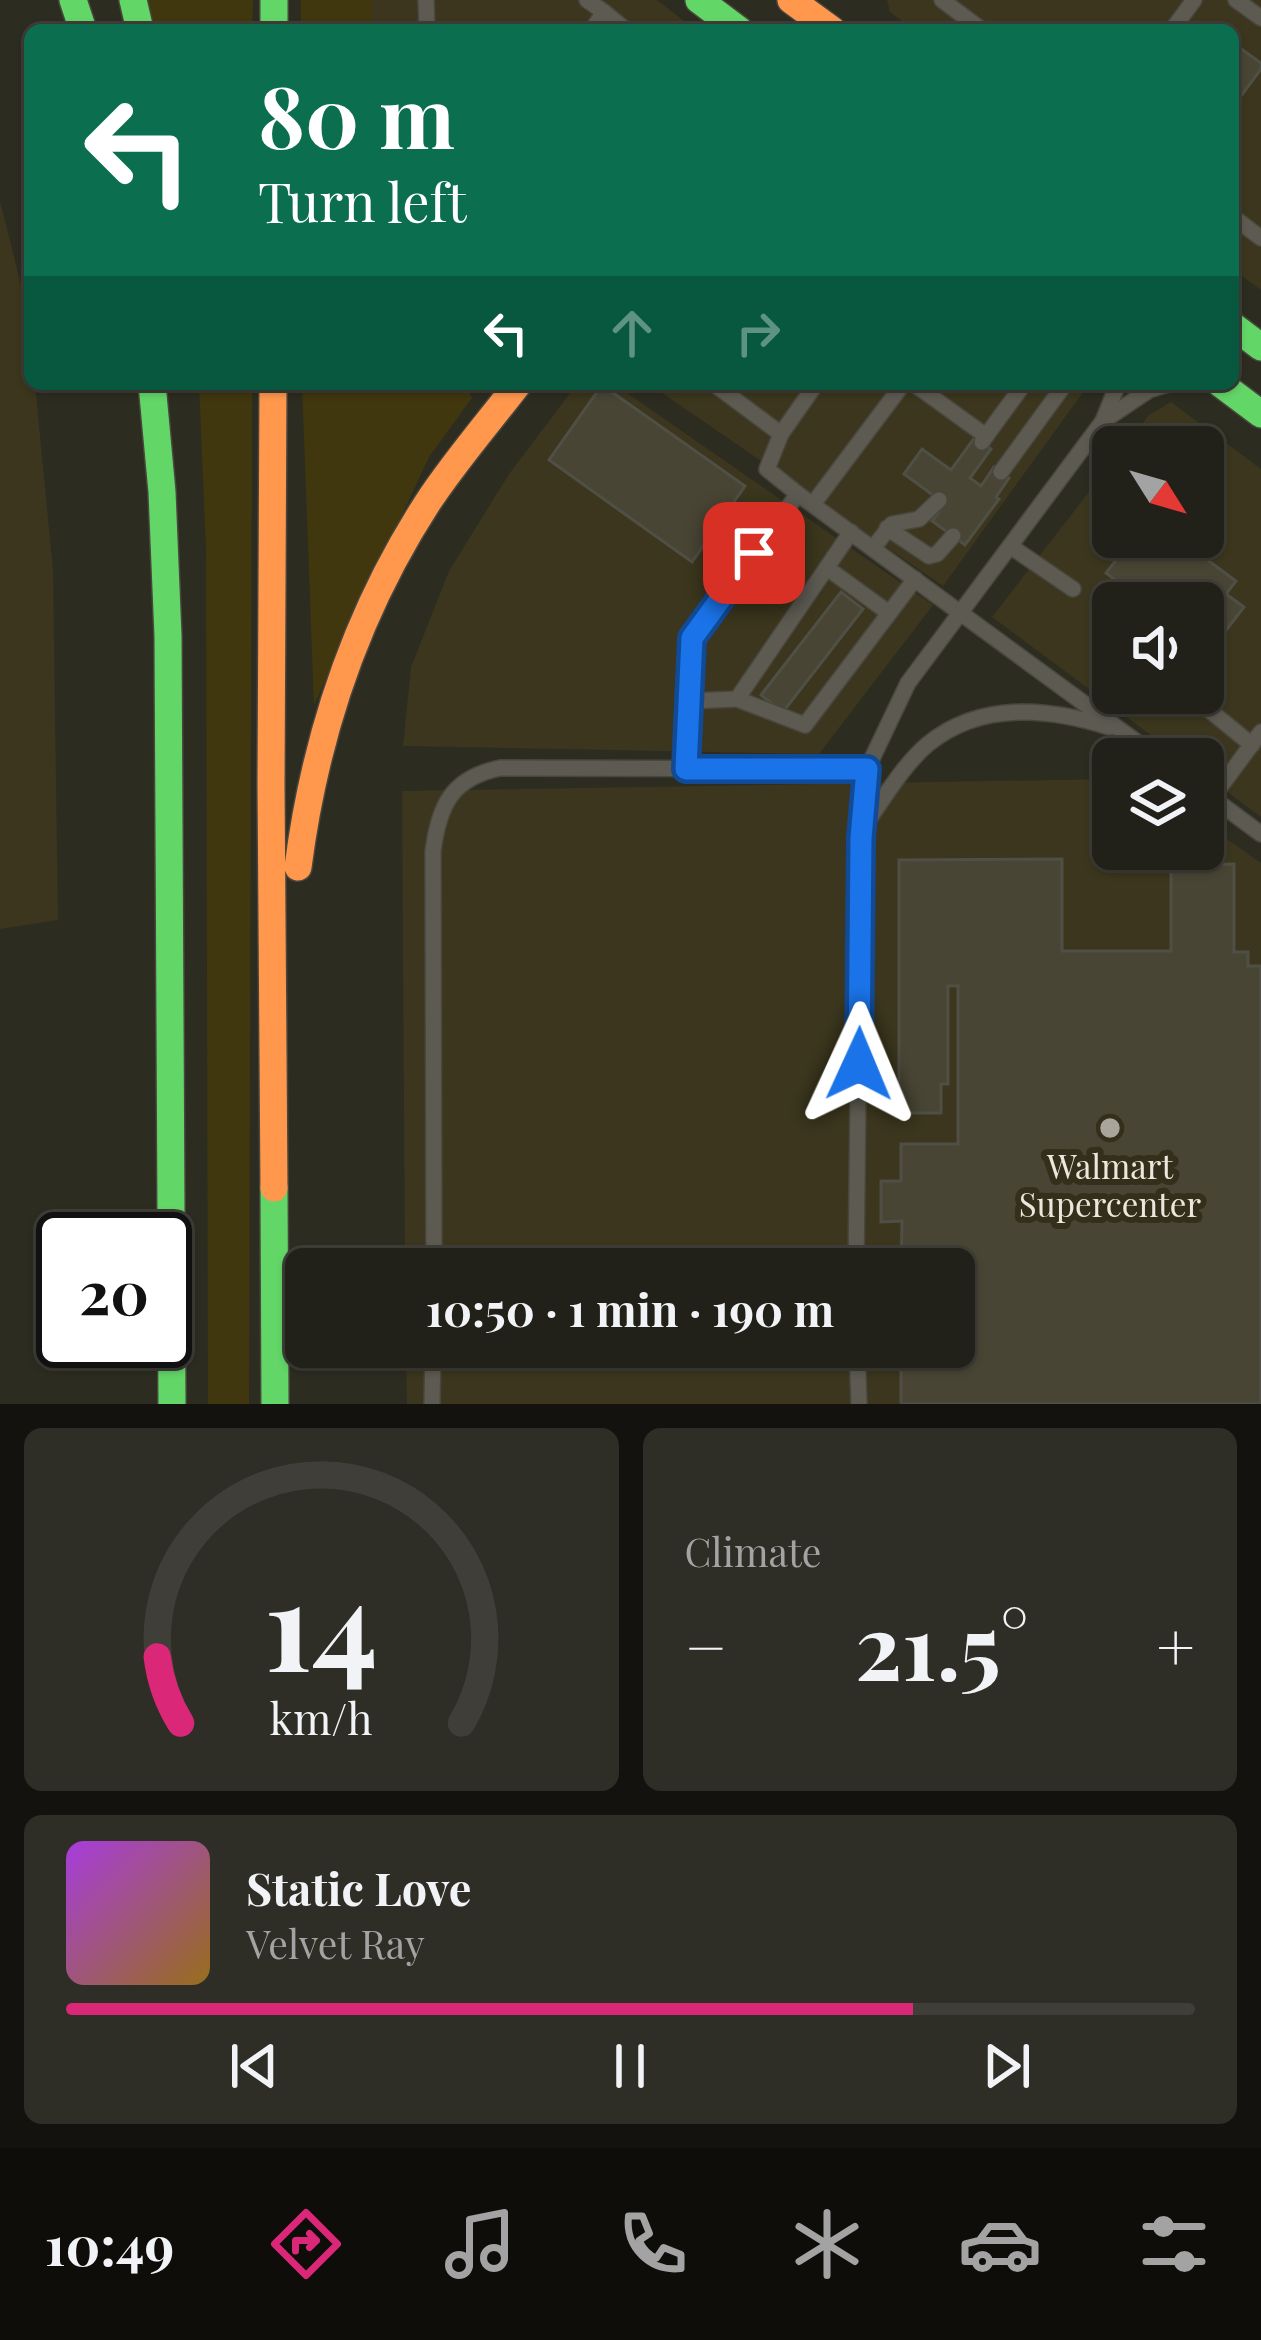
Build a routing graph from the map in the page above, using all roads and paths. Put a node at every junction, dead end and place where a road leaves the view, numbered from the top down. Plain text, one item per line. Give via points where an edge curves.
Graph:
1 (587, 0) edge
2 (699, 0) edge
3 (791, 0) edge
4 (942, 0) edge
5 (1236, 0) edge
6 (604, 12) junction
7 (1261, 18) edge
8 (596, 24) edge
9 (619, 24) edge
10 (732, 24) edge
11 (824, 24) edge
12 (974, 24) edge
13 (152, 390) edge
14 (273, 390) edge
15 (513, 390) edge
16 (723, 390) edge
17 (812, 390) edge
18 (898, 390) edge
19 (922, 390) edge
20 (1020, 390) edge
21 (1061, 390) edge
22 (1116, 390) edge
23 (1149, 390) edge
24 (1229, 390) edge
25 (1261, 414) edge
26 (1103, 421) junction
27 (781, 434) junction
28 (1001, 472) dead end
29 (798, 494) junction
30 (189, 496) dead end
31 (939, 500) dead end
32 (813, 504) junction
33 (887, 528) junction
34 (851, 532) junction
35 (952, 536) dead end
36 (1010, 546) junction
37 (873, 548) junction
38 (827, 568) junction
39 (915, 579) junction
40 (1072, 589) dead end
41 (961, 612) junction
42 (889, 613) junction
43 (168, 678) junction
44 (736, 699) junction
45 (689, 701) junction
46 (1216, 714) edge
47 (1123, 732) junction
48 (1131, 738) edge
49 (1256, 738) edge
50 (686, 769) junction
51 (867, 769) junction
52 (1224, 775) edge
53 (1224, 806) edge
54 (862, 829) junction
55 (1261, 834) edge
56 (273, 962) junction
57 (434, 1248) edge
58 (856, 1248) edge
59 (433, 1368) edge
60 (858, 1368) edge
61 (172, 1404) edge
62 (275, 1404) edge
63 (432, 1404) edge
64 (859, 1404) edge

1 - 6 lane
2 - 10 highway
3 - 11 highway
4 - 12 lane
5 - 7 lane
6 - 8 lane
6 - 9 lane
13 - 43 highway
14 - 56 highway
15 - 56 highway via 425,506 357,639 322,742
16 - 27 lane
17 - 27 lane
18 - 32 lane
19 - 20 lane via 984,439
21 - 28 lane
22 - 26 lane
23 - 26 lane
24 - 25 highway
26 - 36 lane
27 - 29 lane via 767,469
29 - 32 lane
29 - 45 lane via 692,638
30 - 43 highway via 189,600
31 - 33 lane via 919,519
32 - 34 lane
33 - 35 lane via 929,556
33 - 37 lane
34 - 37 lane
34 - 38 lane
36 - 40 lane
36 - 41 lane
37 - 39 lane
38 - 42 lane
38 - 44 lane
39 - 41 lane
39 - 42 lane
41 - 47 lane
41 - 51 lane via 908,683
42 - 44 lane via 805,724
43 - 61 highway
44 - 45 lane
45 - 50 lane
46 - 49 lane
47 - 48 lane
47 - 54 lane via 1033,711 973,720 928,744
49 - 52 lane
50 - 51 lane
50 - 57 lane via 500,768 460,785 443,808 433,851
51 - 54 lane
53 - 55 lane
54 - 58 lane
56 - 62 highway
59 - 63 lane
60 - 64 lane

